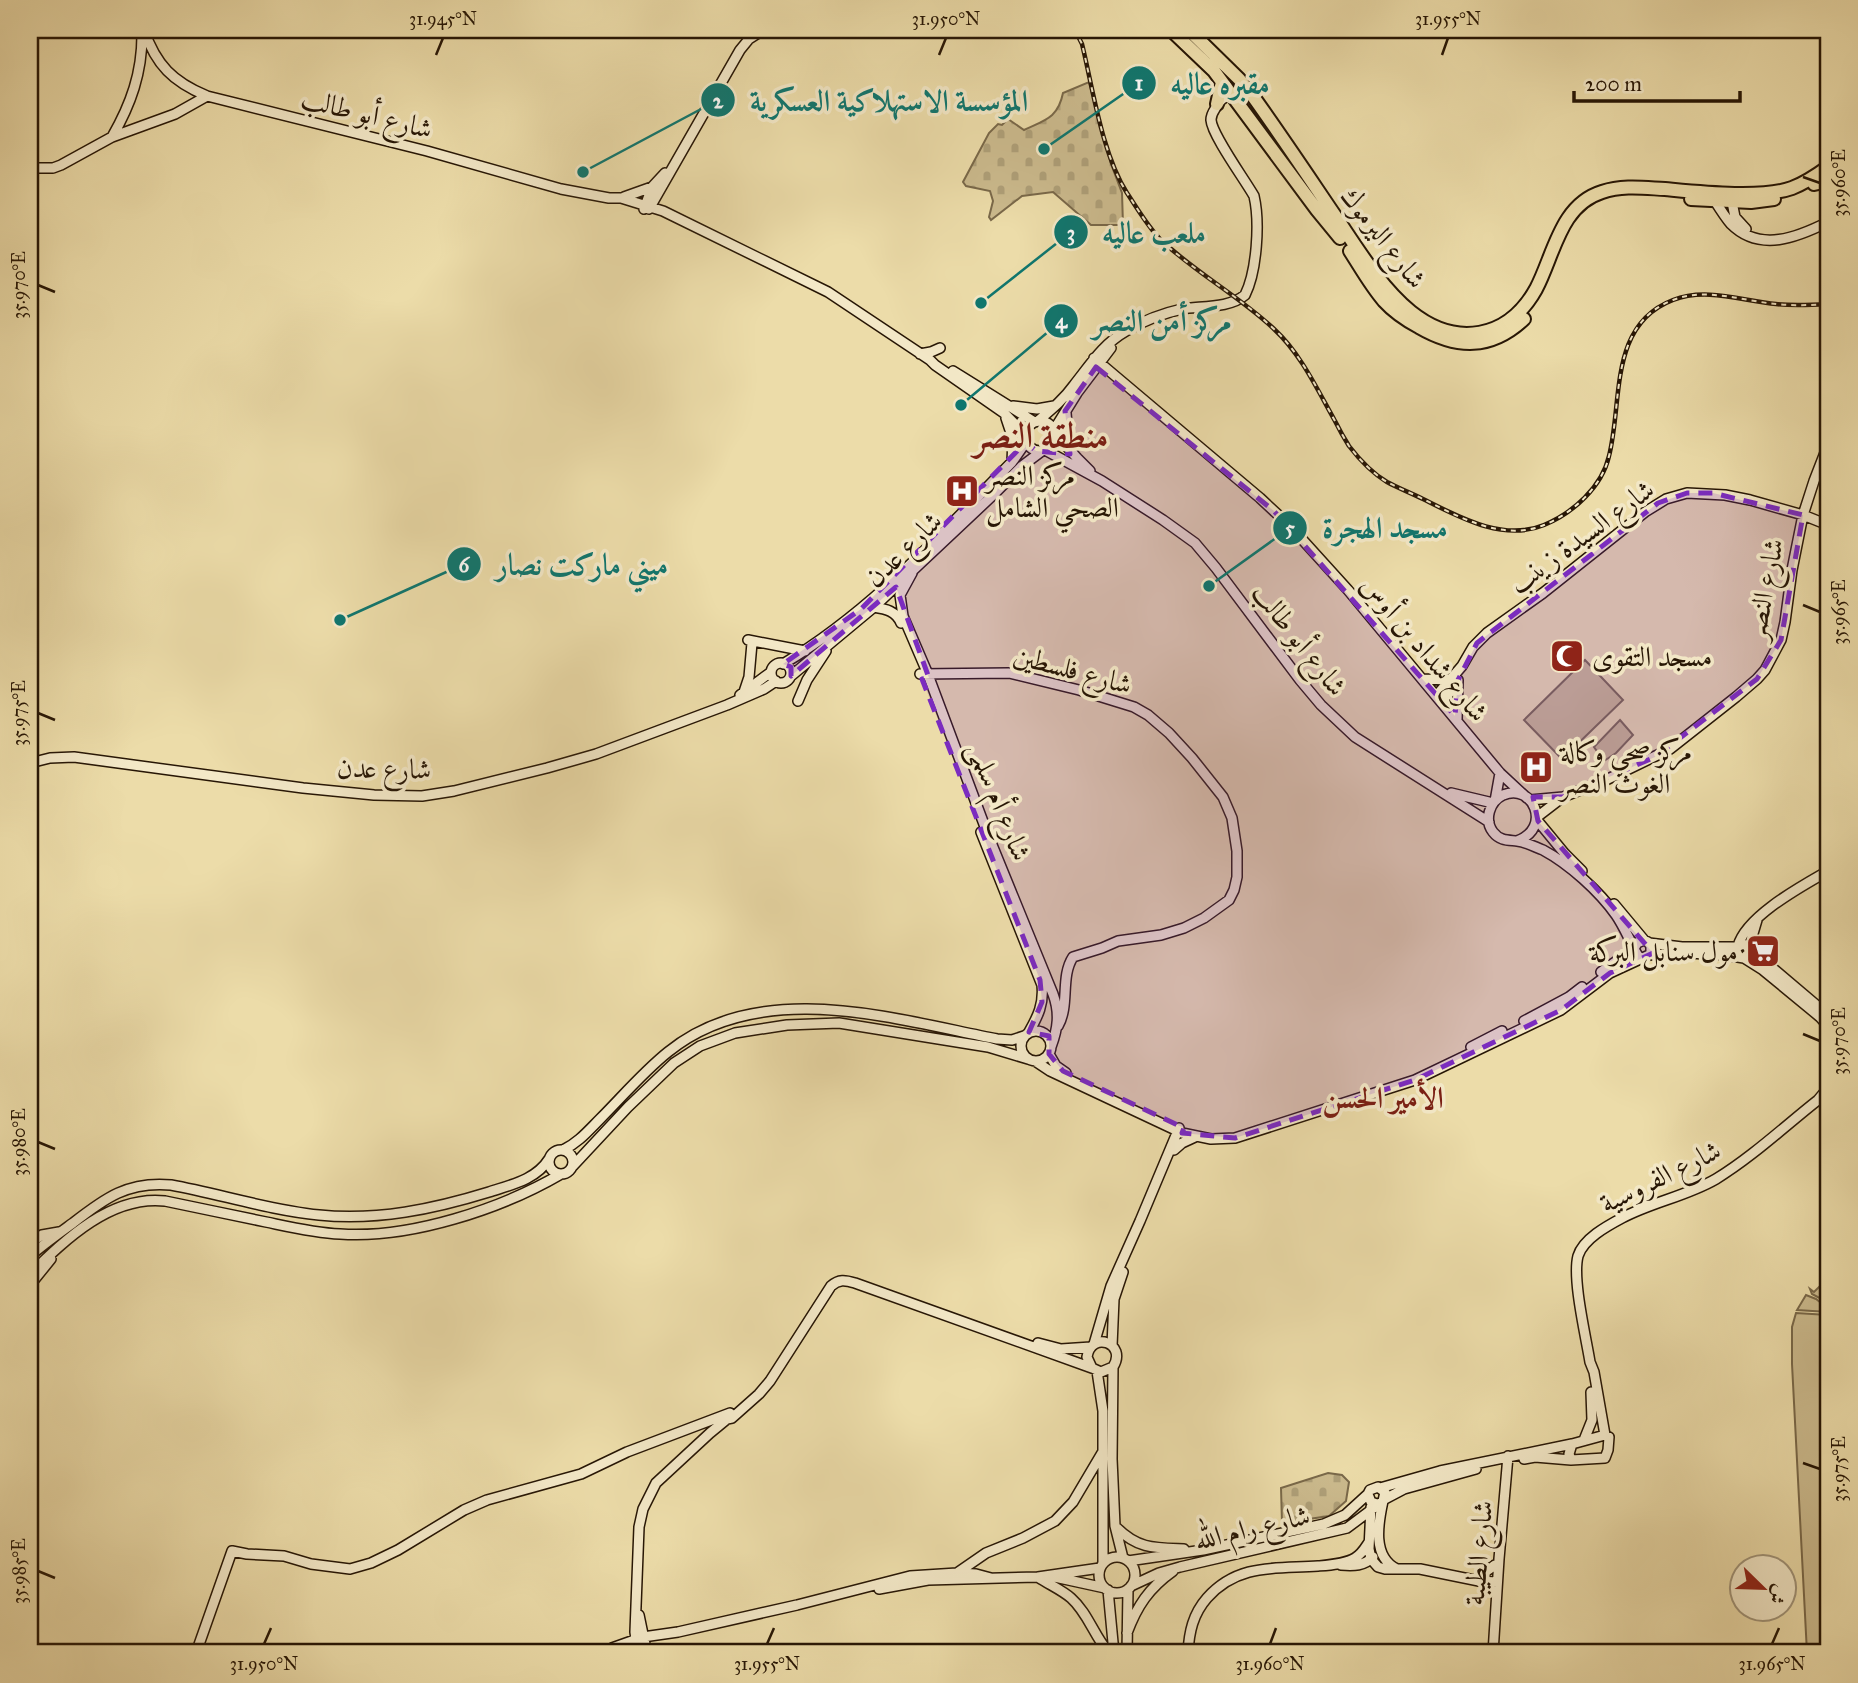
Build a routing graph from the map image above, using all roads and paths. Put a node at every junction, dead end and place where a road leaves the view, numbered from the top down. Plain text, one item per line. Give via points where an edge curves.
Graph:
1 (143, 30) edge
2 (763, 30) edge
3 (1171, 30) edge
4 (1178, 30) edge
5 (1189, 30) edge
6 (748, 33) edge
7 (1231, 90) junction
8 (1252, 95) junction
9 (207, 96) junction
10 (1217, 104) joint
11 (1264, 112) junction
12 (1251, 119) junction
13 (1264, 127) tunnel mouth
14 (113, 137) junction
15 (1828, 156) edge
16 (30, 167) edge
17 (1828, 167) edge
18 (1821, 179) edge
19 (1796, 186) junction
20 (652, 187) junction
21 (609, 198) junction
22 (621, 198) junction
23 (1715, 201) junction
24 (1732, 202) junction
25 (647, 208) junction
26 (1828, 222) edge
27 (1340, 238) junction
28 (1774, 240) junction
29 (940, 348) dead end
30 (920, 354) junction
31 (1095, 363) junction
32 (1056, 405) junction
33 (1006, 409) junction
34 (1066, 411) junction
35 (1036, 421) junction
36 (1055, 432) junction
37 (1026, 438) junction
38 (1828, 445) edge
39 (1069, 449) junction
40 (1044, 451) junction
41 (1059, 458) junction
42 (1017, 464) junction
43 (1102, 481) junction
44 (1803, 515) junction
45 (1828, 525) edge
46 (912, 573) junction
47 (874, 607) junction
48 (830, 645) junction
49 (805, 651) junction
50 (783, 664) junction
51 (791, 676) junction
52 (924, 676) junction
53 (774, 677) junction
54 (1422, 679) junction
55 (1454, 680) junction
56 (744, 692) junction
57 (1440, 699) junction
58 (797, 701) dead end
59 (727, 705) junction
60 (1457, 722) junction
61 (30, 763) edge
62 (1500, 773) junction
63 (1440, 789) junction
64 (1563, 797) junction
65 (1528, 799) junction
66 (1494, 802) junction
67 (1537, 818) junction
68 (1489, 822) junction
69 (1517, 841) junction
70 (1828, 871) edge
71 (1646, 942) junction
72 (1634, 949) junction
73 (1743, 951) junction
74 (1646, 957) junction
75 (1774, 974) junction
76 (1828, 1015) edge
77 (1058, 1026) junction
78 (1828, 1026) edge
79 (1026, 1034) junction
80 (1050, 1050) junction
81 (1031, 1060) junction
82 (1828, 1088) edge
83 (1828, 1095) edge
84 (1818, 1100) junction
85 (1178, 1129) junction
86 (1195, 1137) junction
87 (1172, 1147) junction
88 (563, 1150) junction
89 (548, 1159) junction
90 (572, 1167) junction
91 (561, 1174) junction
92 (363, 1217) junction
93 (60, 1232) junction
94 (362, 1235) junction
95 (30, 1243) edge
96 (56, 1249) junction
97 (30, 1256) edge
98 (30, 1274) edge
99 (30, 1285) edge
100 (1022, 1342) junction
101 (1092, 1345) junction
102 (1112, 1346) junction
103 (1590, 1362) junction
104 (1113, 1367) junction
105 (1094, 1369) junction
106 (728, 1416) junction
107 (705, 1422) junction
108 (693, 1427) junction
109 (712, 1431) junction
110 (1605, 1435) junction
111 (1584, 1440) junction
112 (1572, 1444) junction
113 (1102, 1453) junction
114 (1505, 1460) junction
115 (1571, 1460) junction
116 (1376, 1502) junction
117 (1115, 1525) junction
118 (1352, 1526) junction
119 (1373, 1537) junction
120 (1203, 1550) junction
121 (1126, 1559) junction
122 (1371, 1559) junction
123 (1336, 1564) junction
124 (1494, 1565) junction
125 (1101, 1566) junction
126 (1180, 1567) junction
127 (1399, 1570) junction
128 (957, 1573) junction
129 (1048, 1576) junction
130 (1038, 1577) junction
131 (991, 1578) junction
132 (1480, 1578) junction
133 (1495, 1579) junction
134 (1129, 1587) junction
135 (1106, 1589) junction
136 (856, 1591) junction
137 (1492, 1595) junction
138 (1127, 1633) junction
139 (640, 1642) junction
140 (196, 1653) edge
141 (587, 1653) edge
142 (1112, 1653) edge
143 (1127, 1653) edge
144 (1188, 1653) edge
145 (1491, 1653) edge

1 - 9 street, شارع أبو طالب via 165,69
1 - 14 street via 134,93
2 - 6 street
3 - 7 highway
4 - 7 highway via 1219,67
5 - 8 highway, شارع اليرموك
6 - 20 street
6 - 25 street
7 - 8 street
7 - 10 highway
7 - 12 highway
7 - 31 street via 1228,103 1214,120 1261,206 1262,242 1252,296 1240,306 1168,318 1135,330
8 - 11 highway, شارع اليرموك
9 - 14 street via 175,114
9 - 21 street, شارع أبو طالب
10 - 31 street via 1213,127 1256,205 1256,240 1247,292 1234,302 1180,310 1134,327 1112,340
11 - 12 highway
11 - 19 highway, شارع اليرموك via 1393,295 1424,321 1470,334 1498,328 1517,316 1535,290 1571,214 1596,194 1629,187 1757,193
12 - 27 highway
13 - 27 highway, شارع اليرموك
14 - 16 street via 53,168
15 - 19 highway
17 - 18 highway, شارع اليرموك
18 - 19 highway, شارع اليرموك
18 - 24 highway, شارع اليرموك via 1793,195
20 - 22 street
20 - 25 street
21 - 22 street, شارع أبو طالب
21 - 25 street, شارع أبو طالب
22 - 25 street, شارع أبو طالب
23 - 24 highway, شارع اليرموك
23 - 27 highway, شارع اليرموك via 1632,195 1611,197 1589,207 1572,227 1524,320 1504,335 1482,343 1447,340 1402,317 1384,300
23 - 28 street via 1738,229 1758,239
24 - 28 street via 1735,217 1743,226
25 - 30 street, شارع أبو طالب via 699,227 828,292
26 - 28 street
29 - 30 street
30 - 33 street, شارع أبو طالب
31 - 32 street
31 - 34 street
31 - 54 street, شارع شداد بن أوس via 1290,526
32 - 33 street
32 - 35 street
33 - 35 street, شارع أبو طالب
33 - 37 street, شارع أبو طالب
33 - 42 street
34 - 36 street
34 - 39 street
35 - 36 street via 1051,424
35 - 37 street via 1027,428
36 - 39 street, شارع أبو طالب
36 - 40 street via 1055,440
37 - 40 street via 1030,447
37 - 42 street, شارع عدن
38 - 44 street, شارع النصر
39 - 43 street, شارع أبو طالب
40 - 41 street, شارع أبو طالب
40 - 42 street, شارع عدن
41 - 42 street
41 - 43 street, شارع أبو طالب
42 - 46 street, شارع عدن via 992,496
42 - 49 street, شارع عدن via 843,625
43 - 63 street, شارع أبو طالب via 1201,550 1300,680 1349,733
44 - 45 street, شارع السيدة زينب
44 - 55 street, شارع السيدة زينب via 1713,493 1666,499 1487,633
44 - 64 street, شارع النصر via 1781,640 1757,679 1670,749
46 - 47 street, شارع عدن
46 - 52 street, شارع أم سلمى via 900,595 901,609
47 - 48 street, شارع عدن
47 - 52 street, شارع أم سلمى via 899,619
48 - 51 street, شارع عدن
48 - 58 street
49 - 50 street, شارع عدن
49 - 56 street via 750,641
50 - 51 street via 790,668
50 - 53 street via 776,665
51 - 53 street via 783,683
52 - 77 street, شارع أم سلمى via 1049,983 1057,1004
52 - 77 street, شارع فلسطين via 1017,674 1106,697 1140,711 1169,733 1199,766 1223,797 1232,818 1238,869 1229,900 1184,928 1118,941 1073,957
52 - 79 street, شارع أم سلمى via 1040,980 1039,1014
53 - 56 street, شارع عدن
53 - 59 street, شارع عدن via 764,689
54 - 55 street
54 - 57 street, شارع شداد بن أوس
55 - 57 street, شارع السيدة زينب
55 - 60 street
56 - 59 street, شارع عدن
57 - 60 street, شارع شداد بن أوس
59 - 61 street, شارع عدن via 570,762 422,796 303,788 74,757
60 - 62 street, شارع شداد بن أوس
62 - 65 street, شارع شداد بن أوس
62 - 66 street
63 - 66 street, شارع أبو طالب
63 - 68 street, شارع أبو طالب
64 - 65 street, شارع النصر
64 - 67 street, شارع النصر
65 - 66 street via 1511,793
65 - 67 street
66 - 68 street
67 - 69 street via 1531,834
67 - 71 street
68 - 69 street via 1499,838
69 - 72 street via 1546,852 1575,873 1616,915
70 - 73 street via 1785,897 1743,933
71 - 72 street via 1636,943
71 - 73 street
71 - 74 street via 1651,950
72 - 74 street via 1638,956
72 - 85 street via 1569,997 1415,1074 1231,1135
73 - 74 street
73 - 75 street
74 - 86 street via 1610,973 1561,1010 1415,1080 1235,1138
75 - 76 street
75 - 78 street
77 - 80 street, شارع أم سلمى
79 - 80 street via 1043,1032 1051,1040
79 - 81 street via 1021,1050
79 - 88 street via 1002,1040 834,1010 781,1010 733,1019 675,1046 582,1138
80 - 81 street via 1041,1060
80 - 85 street via 1053,1062 1063,1071
81 - 85 street
81 - 90 street via 988,1047 839,1023 735,1033 700,1046 674,1063
82 - 84 street, شارع الفروسية
83 - 84 street, شارع الفروسية
84 - 103 street, شارع الفروسية via 1715,1179 1631,1213 1588,1241 1578,1255 1577,1274
85 - 86 street
85 - 87 street
85 - 87 street via 1171,1137
86 - 87 street
87 - 101 street via 1111,1286
87 - 102 street via 1117,1286
88 - 89 street
88 - 90 street via 571,1155
89 - 91 street via 554,1173
89 - 92 street via 531,1176 483,1194
90 - 91 street
91 - 94 street via 483,1210 406,1230
92 - 93 street via 300,1212 154,1184 114,1194
92 - 94 street
93 - 95 street via 47,1233
93 - 97 street
94 - 96 street via 311,1231 149,1200 111,1210
96 - 98 street
96 - 99 street
100 - 101 street via 1061,1349
100 - 105 street
100 - 106 street via 839,1280 761,1390
101 - 102 street via 1103,1342
101 - 105 street via 1087,1357
102 - 104 street via 1117,1356
103 - 110 street, شارع الفروسية
103 - 111 street, شارع الفروسية via 1592,1420
104 - 105 street
104 - 117 street
105 - 113 street via 1102,1411
106 - 107 street
106 - 109 street
107 - 108 street
107 - 109 street via 712,1425
108 - 109 street
108 - 140 street via 581,1474 487,1500 398,1550 350,1569 232,1551
109 - 139 street via 656,1483 643,1509 636,1573
110 - 111 street, شارع رام الله
110 - 115 street, شارع رام الله via 1609,1442 1605,1458
111 - 112 street, شارع رام الله
112 - 114 street, شارع رام الله
112 - 115 street
113 - 125 street
113 - 128 street via 1073,1502 1055,1521 986,1553
114 - 115 street, شارع رام الله
114 - 116 street, شارع رام الله via 1404,1489
114 - 116 street, شارع رام الله via 1380,1488 1385,1492
114 - 124 street, شارع الطيبة
114 - 133 street, شارع الطيبة
116 - 118 street, شارع رام الله
116 - 119 street
116 - 119 street via 1380,1514
116 - 120 street, شارع رام الله via 1311,1528
117 - 120 street via 1143,1546
117 - 121 street
118 - 119 street
118 - 126 street, شارع رام الله
119 - 122 street via 1376,1552
119 - 123 street via 1359,1556
119 - 127 street via 1382,1557
120 - 121 street, شارع رام الله
121 - 125 street via 1113,1557
121 - 134 street via 1134,1573
122 - 123 street via 1353,1566
122 - 127 street via 1385,1569
123 - 144 street via 1254,1570 1225,1581 1201,1604 1193,1619
124 - 132 street
124 - 133 street, شارع الطيبة
125 - 129 street
125 - 135 street via 1100,1580
126 - 134 street, شارع رام الله
126 - 138 street via 1147,1594
127 - 132 street
128 - 131 street
128 - 136 street via 909,1576
129 - 130 street
129 - 135 street
130 - 131 street
130 - 142 street via 1070,1597
131 - 136 street via 928,1580
132 - 133 street
132 - 137 street
133 - 137 street, شارع الطيبة
133 - 145 street, شارع الطيبة
134 - 135 street via 1118,1592
134 - 138 street
135 - 142 street
136 - 139 street
137 - 145 street, شارع الطيبة
138 - 143 street
139 - 141 street

